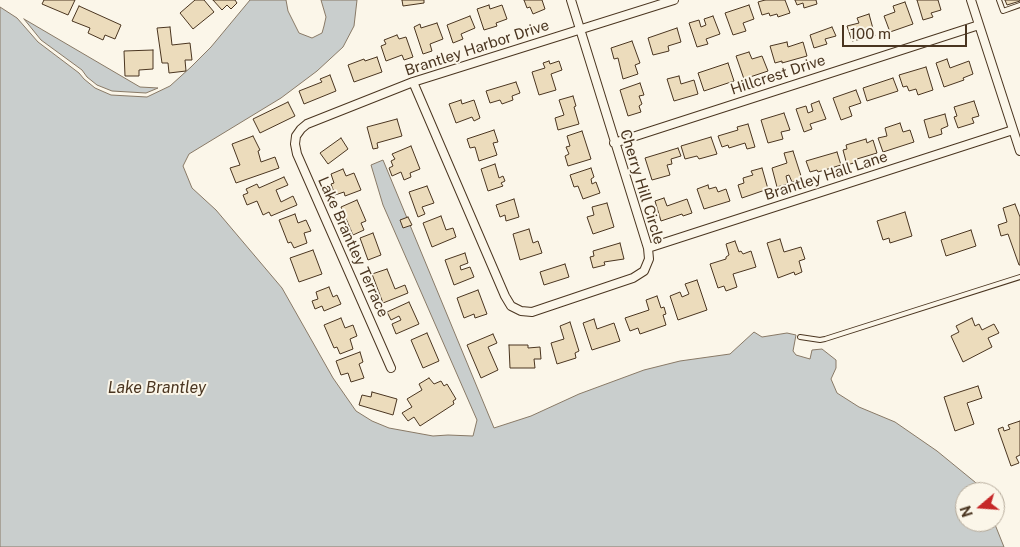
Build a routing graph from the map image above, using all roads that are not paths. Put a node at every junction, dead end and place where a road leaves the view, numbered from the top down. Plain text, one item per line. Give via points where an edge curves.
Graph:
1 (570, 0) edge
2 (674, 0) edge
3 (971, 0) edge
4 (999, 0) edge
5 (1020, 5) edge
6 (979, 25) junction
7 (580, 28) junction
8 (413, 82) junction
9 (1013, 130) junction
10 (296, 136) joint
11 (614, 143) junction
12 (1020, 152) edge
13 (648, 248) junction
14 (1020, 277) edge
15 (800, 336) dead end
16 (390, 368) dead end

1 - 7 street, Cherry Hill Circle
2 - 7 street, Brantley Harbor Drive
3 - 6 street
4 - 5 lane via 1002,11
6 - 9 street
6 - 11 street, Hillcrest Drive
7 - 8 street, Brantley Harbor Drive
7 - 11 street, Cherry Hill Circle
8 - 10 street, Brantley Harbor Drive via 307,124
8 - 13 street, Cherry Hill Circle via 511,306 532,312 633,278 644,271 650,259
9 - 12 street
9 - 13 street, Brantley Hall Lane
10 - 16 street, Lake Brantley Terrace via 297,154
11 - 13 street, Cherry Hill Circle
14 - 15 lane via 825,339

